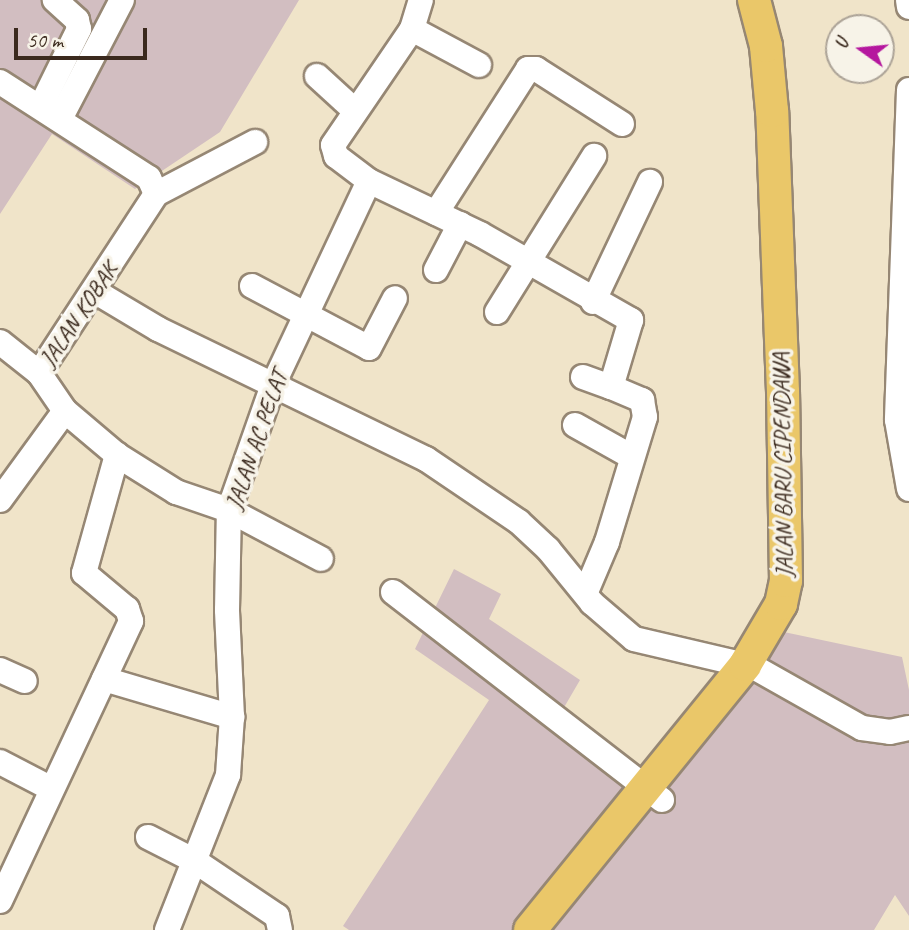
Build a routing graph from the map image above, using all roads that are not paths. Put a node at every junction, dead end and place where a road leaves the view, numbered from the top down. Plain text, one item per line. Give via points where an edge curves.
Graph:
1 (55, 0) edge
2 (122, 0) edge
3 (421, 0) edge
4 (754, 0) edge
5 (773, 0) edge
6 (908, 0) edge
7 (909, 7) edge
8 (412, 29) junction
9 (479, 65) dead end
10 (317, 76) dead end
11 (0, 82) edge
12 (908, 106) edge
13 (353, 109) junction
14 (780, 111) junction
15 (50, 112) junction
16 (622, 124) dead end
17 (255, 142) dead end
18 (594, 156) dead end
19 (369, 181) junction
20 (650, 182) dead end
21 (156, 194) junction
22 (436, 212) junction
23 (905, 212) edge
24 (460, 224) junction
25 (529, 264) junction
26 (436, 271) dead end
27 (252, 286) dead end
28 (96, 292) junction
29 (395, 298) dead end
30 (593, 302) junction
31 (498, 313) dead end
32 (303, 317) junction
33 (0, 342) edge
34 (39, 373) junction
35 (583, 377) dead end
36 (273, 386) junction
37 (611, 387) junction
38 (65, 411) junction
39 (575, 425) dead end
40 (117, 456) junction
41 (632, 457) junction
42 (909, 489) edge
43 (0, 500) edge
44 (229, 510) junction
45 (321, 559) dead end
46 (393, 592) dead end
47 (585, 594) junction
48 (752, 667) junction
49 (0, 670) edge
50 (103, 679) junction
51 (25, 681) dead end
52 (232, 717) junction
53 (909, 728) edge
54 (0, 762) edge
55 (50, 788) junction
56 (654, 793) junction
57 (148, 837) dead end
58 (195, 860) junction
59 (0, 901) edge
60 (167, 930) edge
61 (280, 930) edge
62 (530, 930) edge
63 (555, 930) edge

1 - 15 street via 77,20 79,29
2 - 15 street
3 - 8 street
4 - 14 main road, JALAN BARU CIPENDAWA
5 - 14 main road, JALAN BARU CIPENDAWA
6 - 7 street
8 - 9 street
8 - 13 street
10 - 13 street
11 - 15 street
12 - 23 street
13 - 19 street via 332,150
14 - 48 main road, JALAN BARU CIPENDAWA via 793,391 786,581 781,604
15 - 21 street via 149,178
16 - 22 street via 536,69 528,69
17 - 21 street
18 - 25 street
19 - 22 street
19 - 32 street, JALAN AC PELAT
20 - 30 street
21 - 28 street, JALAN KOBAK
22 - 24 street
23 - 42 street via 897,420
24 - 25 street
24 - 26 street
25 - 30 street
25 - 31 street
27 - 32 street
28 - 34 street, JALAN KOBAK
28 - 36 street via 158,329
29 - 32 street via 369,348
30 - 37 street via 627,313 631,320
32 - 36 street, JALAN AC PELAT
33 - 34 street
34 - 38 street, JALAN KOBAK
35 - 37 street
36 - 44 street, JALAN AC PELAT
36 - 47 street via 426,459 479,494 548,549
37 - 41 street via 642,400 646,408
38 - 40 street, JALAN KOBAK
38 - 43 street
39 - 41 street
40 - 44 street, JALAN KOBAK via 193,501
40 - 50 street via 84,573 130,614
41 - 47 street via 607,542
44 - 45 street, JALAN KOBAK
44 - 52 street, JALAN AC PELAT
46 - 56 street
47 - 48 street via 634,639
48 - 53 street via 862,728 876,732
48 - 56 main road, JALAN BARU CIPENDAWA
49 - 51 street
50 - 52 street
50 - 55 street
52 - 58 street, JALAN AC PELAT via 228,775
54 - 55 street
55 - 59 street
56 - 62 main road, JALAN BARU CIPENDAWA
56 - 63 main road, JALAN BARU CIPENDAWA
57 - 58 street
58 - 60 street, JALAN AC PELAT
58 - 61 street via 277,916

